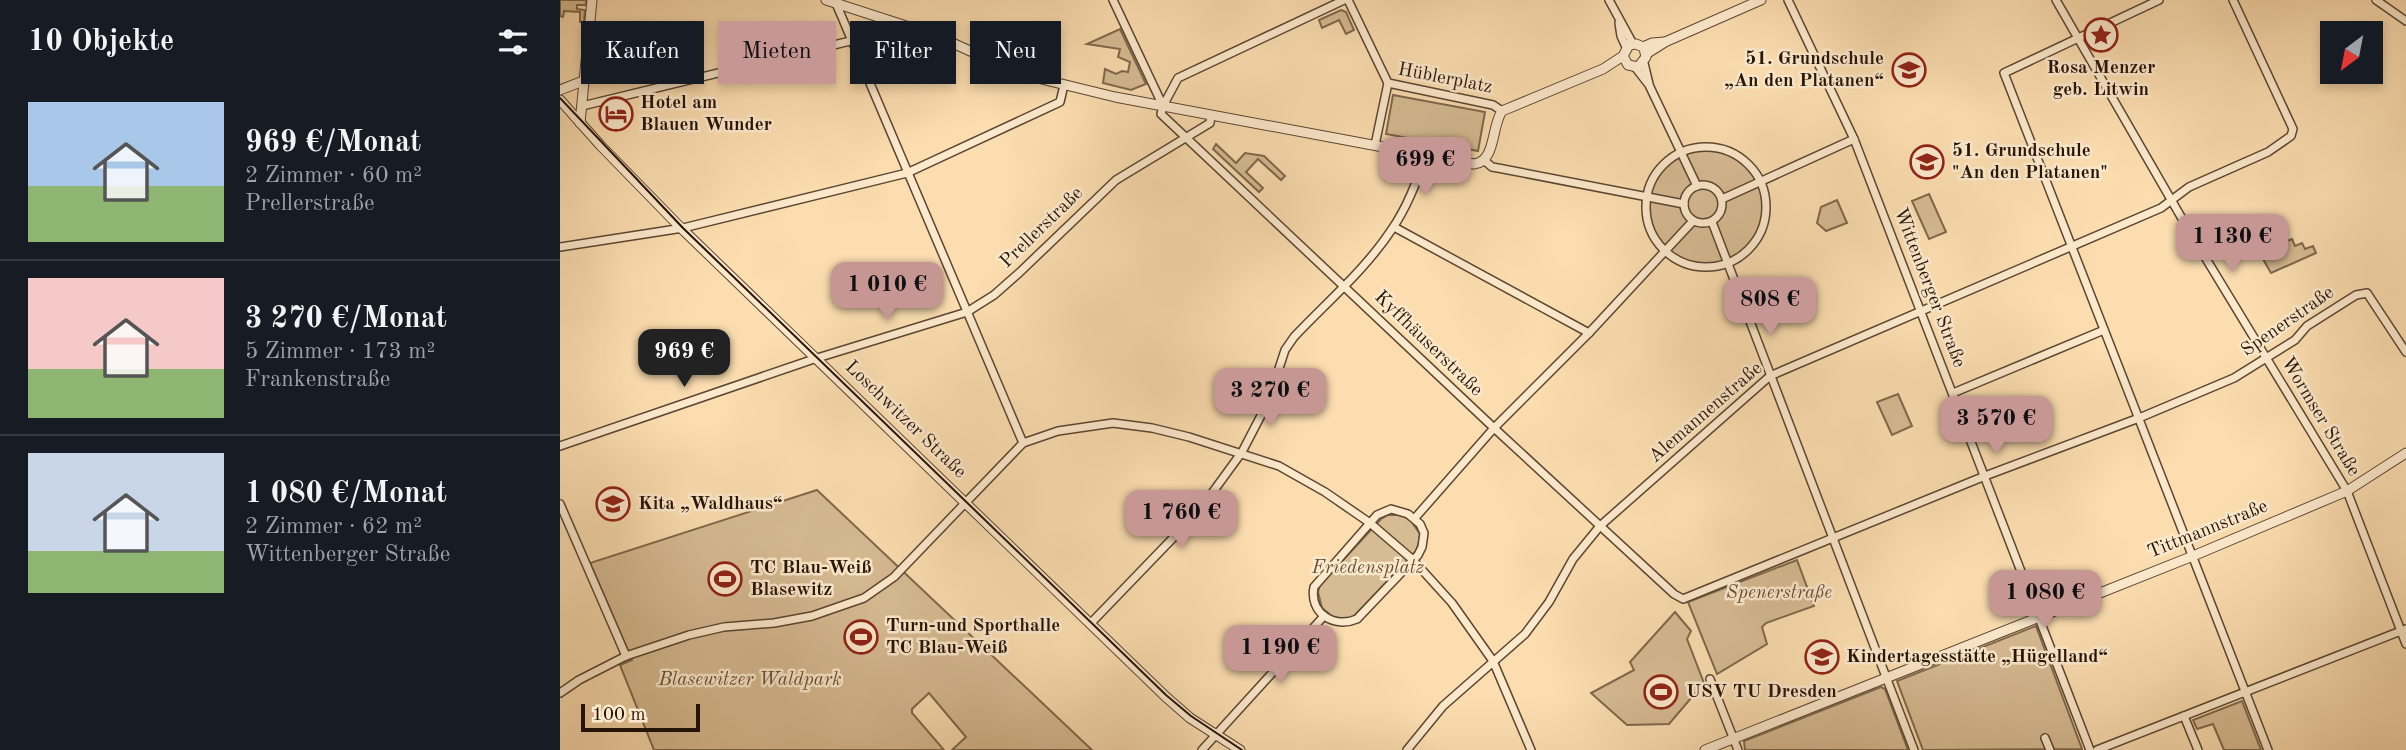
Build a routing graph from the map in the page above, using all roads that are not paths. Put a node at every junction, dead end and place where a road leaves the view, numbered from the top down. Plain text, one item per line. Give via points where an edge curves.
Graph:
1 (592, 0) edge
2 (1113, 0) edge
3 (1346, 0) edge
4 (1609, 0) edge
5 (1761, 0) edge
6 (1788, 0) edge
7 (2056, 0) edge
8 (2159, 0) edge
9 (2233, 0) edge
10 (2376, 0) edge
11 (832, 1) edge
12 (590, 21) edge
13 (893, 21) edge
14 (2406, 21) edge
15 (850, 38) edge
16 (2077, 38) junction
17 (850, 40) edge
18 (956, 46) edge
19 (1627, 52) junction
20 (1642, 58) junction
21 (581, 81) edge
22 (1388, 83) junction
23 (583, 84) edge
24 (870, 84) edge
25 (1064, 85) junction
26 (560, 90) edge
27 (560, 100) edge
28 (582, 106) junction
29 (1163, 106) junction
30 (1502, 111) junction
31 (1211, 115) junction
32 (580, 123) junction
33 (1185, 138) junction
34 (1854, 139) junction
35 (1375, 145) junction
36 (1680, 152) junction
37 (1426, 155) junction
38 (1485, 161) junction
39 (907, 173) junction
40 (1760, 180) junction
41 (1697, 186) junction
42 (1647, 196) junction
43 (1722, 199) junction
44 (2171, 201) junction
45 (1684, 204) junction
46 (1693, 220) junction
47 (1712, 222) junction
48 (1394, 227) junction
49 (681, 228) junction
50 (560, 247) edge
51 (2072, 247) junction
52 (1665, 251) junction
53 (1727, 263) junction
54 (1344, 285) junction
55 (1921, 310) junction
56 (967, 312) junction
57 (2104, 330) junction
58 (1589, 333) junction
59 (2406, 352) edge
60 (816, 358) junction
61 (2266, 359) junction
62 (1770, 376) junction
63 (1953, 393) junction
64 (2138, 418) junction
65 (1494, 428) junction
66 (1023, 443) junction
67 (560, 446) edge
68 (1242, 452) junction
69 (2406, 453) edge
70 (1985, 476) junction
71 (2347, 491) junction
72 (965, 503) junction
73 (560, 504) edge
74 (1415, 518) junction
75 (1370, 523) junction
76 (1600, 526) junction
77 (1835, 538) junction
78 (2193, 556) junction
79 (1413, 560) junction
80 (1683, 599) joint
81 (1324, 616) junction
82 (2039, 617) junction
83 (1090, 624) junction
84 (2404, 630) edge
85 (2406, 644) edge
86 (626, 656) junction
87 (1493, 662) junction
88 (1886, 678) junction
89 (1710, 679) dead end
90 (2245, 692) junction
91 (560, 693) edge
92 (2184, 716) junction
93 (1216, 734) junction
94 (1733, 738) junction
95 (2045, 738) dead end
96 (1202, 750) edge
97 (1240, 750) edge
98 (1407, 750) edge
99 (1531, 750) edge
100 (1704, 750) edge
101 (1738, 750) edge
102 (1914, 750) edge
103 (2050, 750) edge
104 (2090, 750) edge
105 (2096, 750) edge
106 (2198, 750) edge
107 (2268, 750) edge

1 - 12 street
2 - 29 street
3 - 22 street
3 - 29 street via 1178,78
4 - 19 street
5 - 20 street
6 - 34 street, Wittenberger Straße
7 - 16 street, Wormser Straße
8 - 16 street
9 - 44 street, Alemannenstraße via 2293,129 2291,136 2268,152 2189,187
10 - 14 street
11 - 13 street
11 - 15 street
16 - 44 street, Wormser Straße
16 - 51 street via 2004,73
17 - 28 street
18 - 25 street via 1021,74
19 - 20 street
19 - 20 street
19 - 30 street via 1603,69
20 - 36 street via 1649,85
21 - 26 street
22 - 30 street, Hüblerplatz via 1493,105
22 - 35 street, Hüblerplatz
23 - 28 street
24 - 39 street
25 - 29 street
25 - 39 street via 1060,102
27 - 32 street, Loschwitzer Straße
28 - 32 street
29 - 31 street
29 - 33 street, Kyffhäuserstraße via 1161,114
30 - 38 street, Hüblerplatz
31 - 33 street, Prellerstraße via 1210,123
31 - 35 street
32 - 49 street, Loschwitzer Straße
33 - 54 street, Kyffhäuserstraße
33 - 56 street, Prellerstraße via 1116,180 1019,273
34 - 40 street
34 - 55 street, Wittenberger Straße
35 - 37 street
36 - 40 street via 1707,146 1731,151 1748,163
36 - 41 street
36 - 42 street via 1655,174
37 - 38 street via 1474,164
37 - 48 street
38 - 42 street via 1492,167
39 - 49 street
39 - 56 street
40 - 43 street
40 - 53 street via 1766,208 1761,232 1749,249
41 - 43 street via 1715,189
41 - 45 street
42 - 45 street
42 - 52 street via 1647,219
43 - 47 street via 1720,215
44 - 51 street, Alemannenstraße
44 - 61 street, Wormser Straße
45 - 46 street
46 - 47 street
46 - 52 street
47 - 53 street
48 - 54 street
48 - 58 street
49 - 50 street
49 - 60 street, Loschwitzer Straße
51 - 55 street, Alemannenstraße
51 - 57 street
52 - 53 street via 1694,266
52 - 58 street
53 - 62 street
54 - 65 street, Kyffhäuserstraße
54 - 68 street via 1285,350 1268,402
55 - 62 street, Alemannenstraße
55 - 63 street, Wittenberger Straße
56 - 60 street, Prellerstraße
56 - 66 street
57 - 63 street
57 - 64 street
58 - 65 street
59 - 61 street, Spenerstraße via 2367,293 2356,295 2307,326
60 - 67 street, Prellerstraße
60 - 72 street, Loschwitzer Straße
61 - 64 street, Spenerstraße via 2234,378
61 - 71 street, Wormser Straße
62 - 76 street, Alemannenstraße
62 - 77 street
63 - 70 street, Wittenberger Straße
64 - 70 street, Spenerstraße
64 - 78 street
65 - 74 street
65 - 76 street, Kyffhäuserstraße
66 - 68 street via 1058,431 1113,423 1152,428
66 - 72 street
68 - 75 street via 1279,466
68 - 83 street via 1199,511
69 - 71 street, Tittmannstraße
70 - 77 street, Spenerstraße
70 - 82 street, Wittenberger Straße
71 - 78 street, Tittmannstraße
71 - 84 street, Wormser Straße
72 - 83 street, Loschwitzer Straße
72 - 86 street via 894,577 864,598 813,616 689,635
73 - 86 street
74 - 75 street via 1391,509
74 - 79 street via 1424,533
75 - 79 street
75 - 81 street via 1314,587 1314,603
76 - 80 street, Kyffhäuserstraße
76 - 87 street, Alemannenstraße via 1525,634
77 - 80 street, Spenerstraße
77 - 88 street
78 - 82 street, Tittmannstraße
78 - 90 street
79 - 81 street via 1356,619 1338,623
79 - 87 street via 1452,603
81 - 93 street
82 - 88 street, Tittmannstraße
82 - 104 street, Wittenberger Straße
83 - 93 street, Loschwitzer Straße via 1180,710
84 - 85 street, Wormser Straße
84 - 90 street
86 - 91 street
87 - 98 street, Alemannenstraße via 1443,706
87 - 99 street
88 - 94 street, Tittmannstraße
88 - 102 street
89 - 94 street
90 - 92 street
90 - 107 street
92 - 105 street
92 - 106 street
93 - 96 street
93 - 97 street, Loschwitzer Straße
94 - 100 street, Tittmannstraße
94 - 101 street
95 - 103 street

